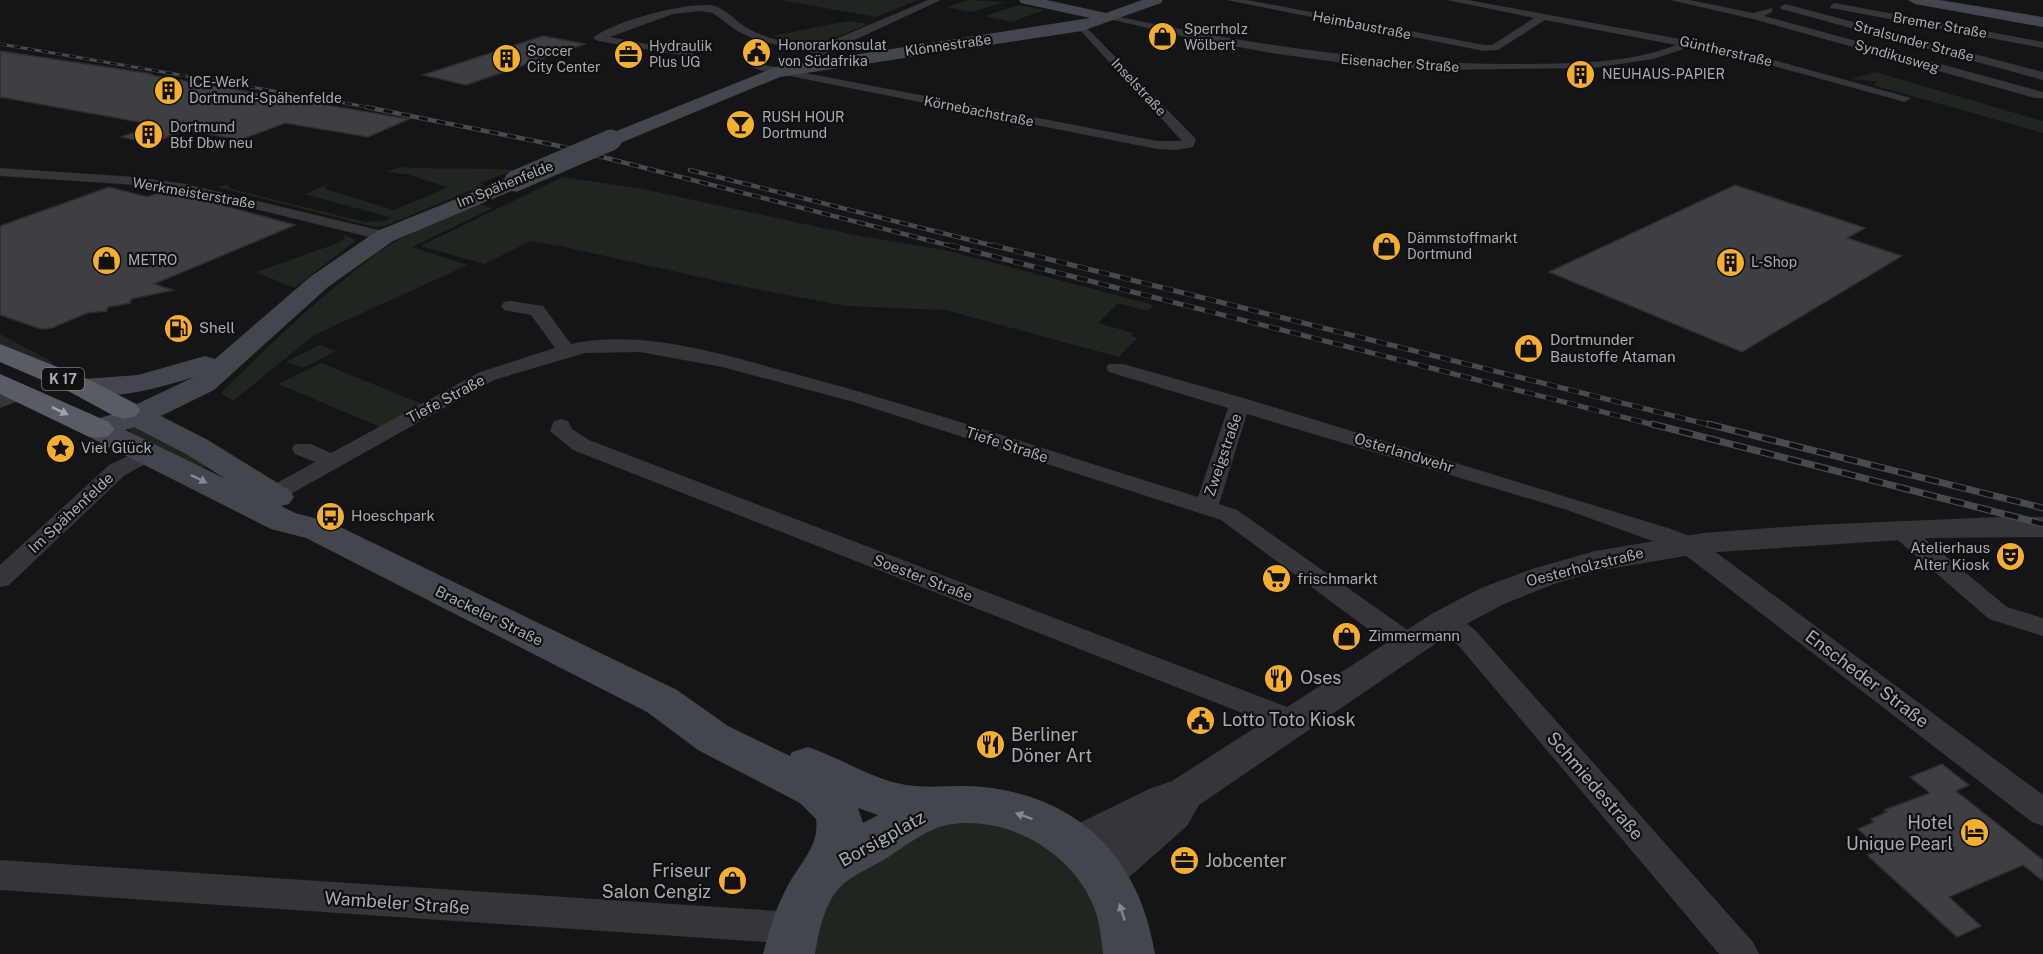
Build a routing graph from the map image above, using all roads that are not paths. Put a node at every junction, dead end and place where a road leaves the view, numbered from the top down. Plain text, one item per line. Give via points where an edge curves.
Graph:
1 (936, 0) edge
2 (1026, 0) edge
3 (1146, 0) edge
4 (1156, 0) edge
5 (1231, 0) edge
6 (1452, 0) edge
7 (1675, 0) edge
8 (1774, 0) edge
9 (1915, 0) edge
10 (1942, 0) edge
11 (1803, 3) edge
12 (1545, 16) junction
13 (1754, 16) junction
14 (1106, 17) junction
15 (2043, 18) edge
16 (2043, 22) edge
17 (1082, 26) junction
18 (1049, 30) junction
19 (1690, 43) junction
20 (2043, 45) edge
21 (689, 55) dead end
22 (825, 58) junction
23 (767, 70) junction
24 (2043, 76) edge
25 (2039, 96) dead end
26 (1905, 98) dead end
27 (1183, 145) joint
28 (0, 172) edge
29 (385, 236) junction
30 (510, 306) dead end
31 (566, 351) junction
32 (0, 352) edge
33 (1116, 368) dead end
34 (211, 372) junction
35 (80, 387) junction
36 (7, 393) edge
37 (1240, 403) junction
38 (131, 413) junction
39 (561, 425) dead end
40 (98, 429) junction
41 (197, 447) junction
42 (303, 449) dead end
43 (147, 454) junction
44 (332, 462) junction
45 (272, 495) junction
46 (1206, 507) junction
47 (2043, 527) edge
48 (318, 530) junction
49 (1900, 530) junction
50 (1689, 545) junction
51 (0, 579) edge
52 (1445, 621) junction
53 (2043, 627) edge
54 (1409, 645) junction
55 (662, 701) junction
56 (1293, 721) junction
57 (938, 807) junction
58 (2043, 813) edge
59 (1089, 858) junction
60 (826, 870) junction
61 (0, 875) edge
62 (792, 941) edge
63 (1130, 954) edge
64 (1741, 954) edge

1 - 22 street via 835,43
2 - 14 main road
3 - 14 main road, Klönnestraße
4 - 14 main road, Klönnestraße
5 - 12 street, Heimbaustraße via 1485,48 1494,48
6 - 12 street, Güntherstraße
7 - 13 street, Syndikusweg
8 - 11 street
9 - 16 main road
10 - 15 main road
11 - 13 street
11 - 20 street, Bremer Straße
11 - 24 street, Stralsunder Straße
12 - 19 street, Güntherstraße
13 - 25 street, Syndikusweg
14 - 17 main road, Klönnestraße
14 - 18 main road, Klönnestraße
14 - 19 street, Eisenacher Straße via 1269,50 1421,66 1585,65 1649,57
17 - 18 main road, Klönnestraße
17 - 27 street, Inselstraße via 1189,140
18 - 22 main road, Klönnestraße
19 - 26 street, Güntherstraße
21 - 22 street via 598,38 676,11 700,7 720,12 739,29 763,39
22 - 23 main road, Klönnestraße
23 - 27 street, Körnebachstraße via 1157,145
23 - 29 main road, Im Spähenfelde, bridge
28 - 29 street, Werkmeisterstraße via 186,188
29 - 34 main road, Im Spähenfelde via 339,265
30 - 31 street via 537,310
31 - 44 street, Tiefe Straße via 486,377
31 - 46 street, Tiefe Straße via 640,346 724,361 861,398
32 - 35 highway, Brackeler Straße / K 17
33 - 37 street, Osterlandwehr
34 - 35 main road via 140,384
34 - 38 main road, Im Spähenfelde
34 - 41 main road via 188,413
35 - 38 highway, Brackeler Straße / K 17
36 -> 40 highway, Brackeler Straße / K 17
37 - 46 street, Zweigstraße
37 - 50 street, Osterlandwehr via 1575,505
38 - 40 main road, Im Spähenfelde
38 - 41 main road, Brackeler Straße / K 17
39 - 56 street, Soester Straße via 561,431 581,445
40 - 43 main road, Brackeler Straße / K 17
41 - 45 main road, Brackeler Straße / K 17
42 - 44 street
43 -> 48 main road, Brackeler Straße / K 17 via 283,521
43 - 51 street, Im Spähenfelde via 117,471
44 - 45 street, Tiefe Straße
45 - 48 main road, Brackeler Straße / K 17 via 300,512
46 - 54 street, Tiefe Straße via 1229,516
47 - 49 street, Oesterholzstraße
48 - 55 main road, Brackeler Straße / K 17
49 - 50 street, Oesterholzstraße
49 - 53 street via 1998,613
50 - 52 street, Oesterholzstraße via 1534,579
50 - 58 street, Enscheder Straße
52 - 54 street, Oesterholzstraße
52 - 64 street, Schmiedestraße via 1467,638
54 - 56 street, Oesterholzstraße
55 - 57 main road, Brackeler Straße / K 17 via 690,703 736,731 872,796 911,807
55 - 60 main road, Brackeler Straße / K 17 via 713,738 830,800 838,813 841,835
56 - 59 street, Oesterholzstraße via 1186,793 1163,801
59 -> 57 main road, Borsigplatz / K 17 via 1049,826 1022,814 992,807
57 - 60 main road, Borsigplatz / K 17 via 885,833
63 -> 59 main road, Borsigplatz / K 17 via 1122,911
60 - 62 main road, Borsigplatz / K 17 via 808,897
61 - 62 street, Wambeler Straße

